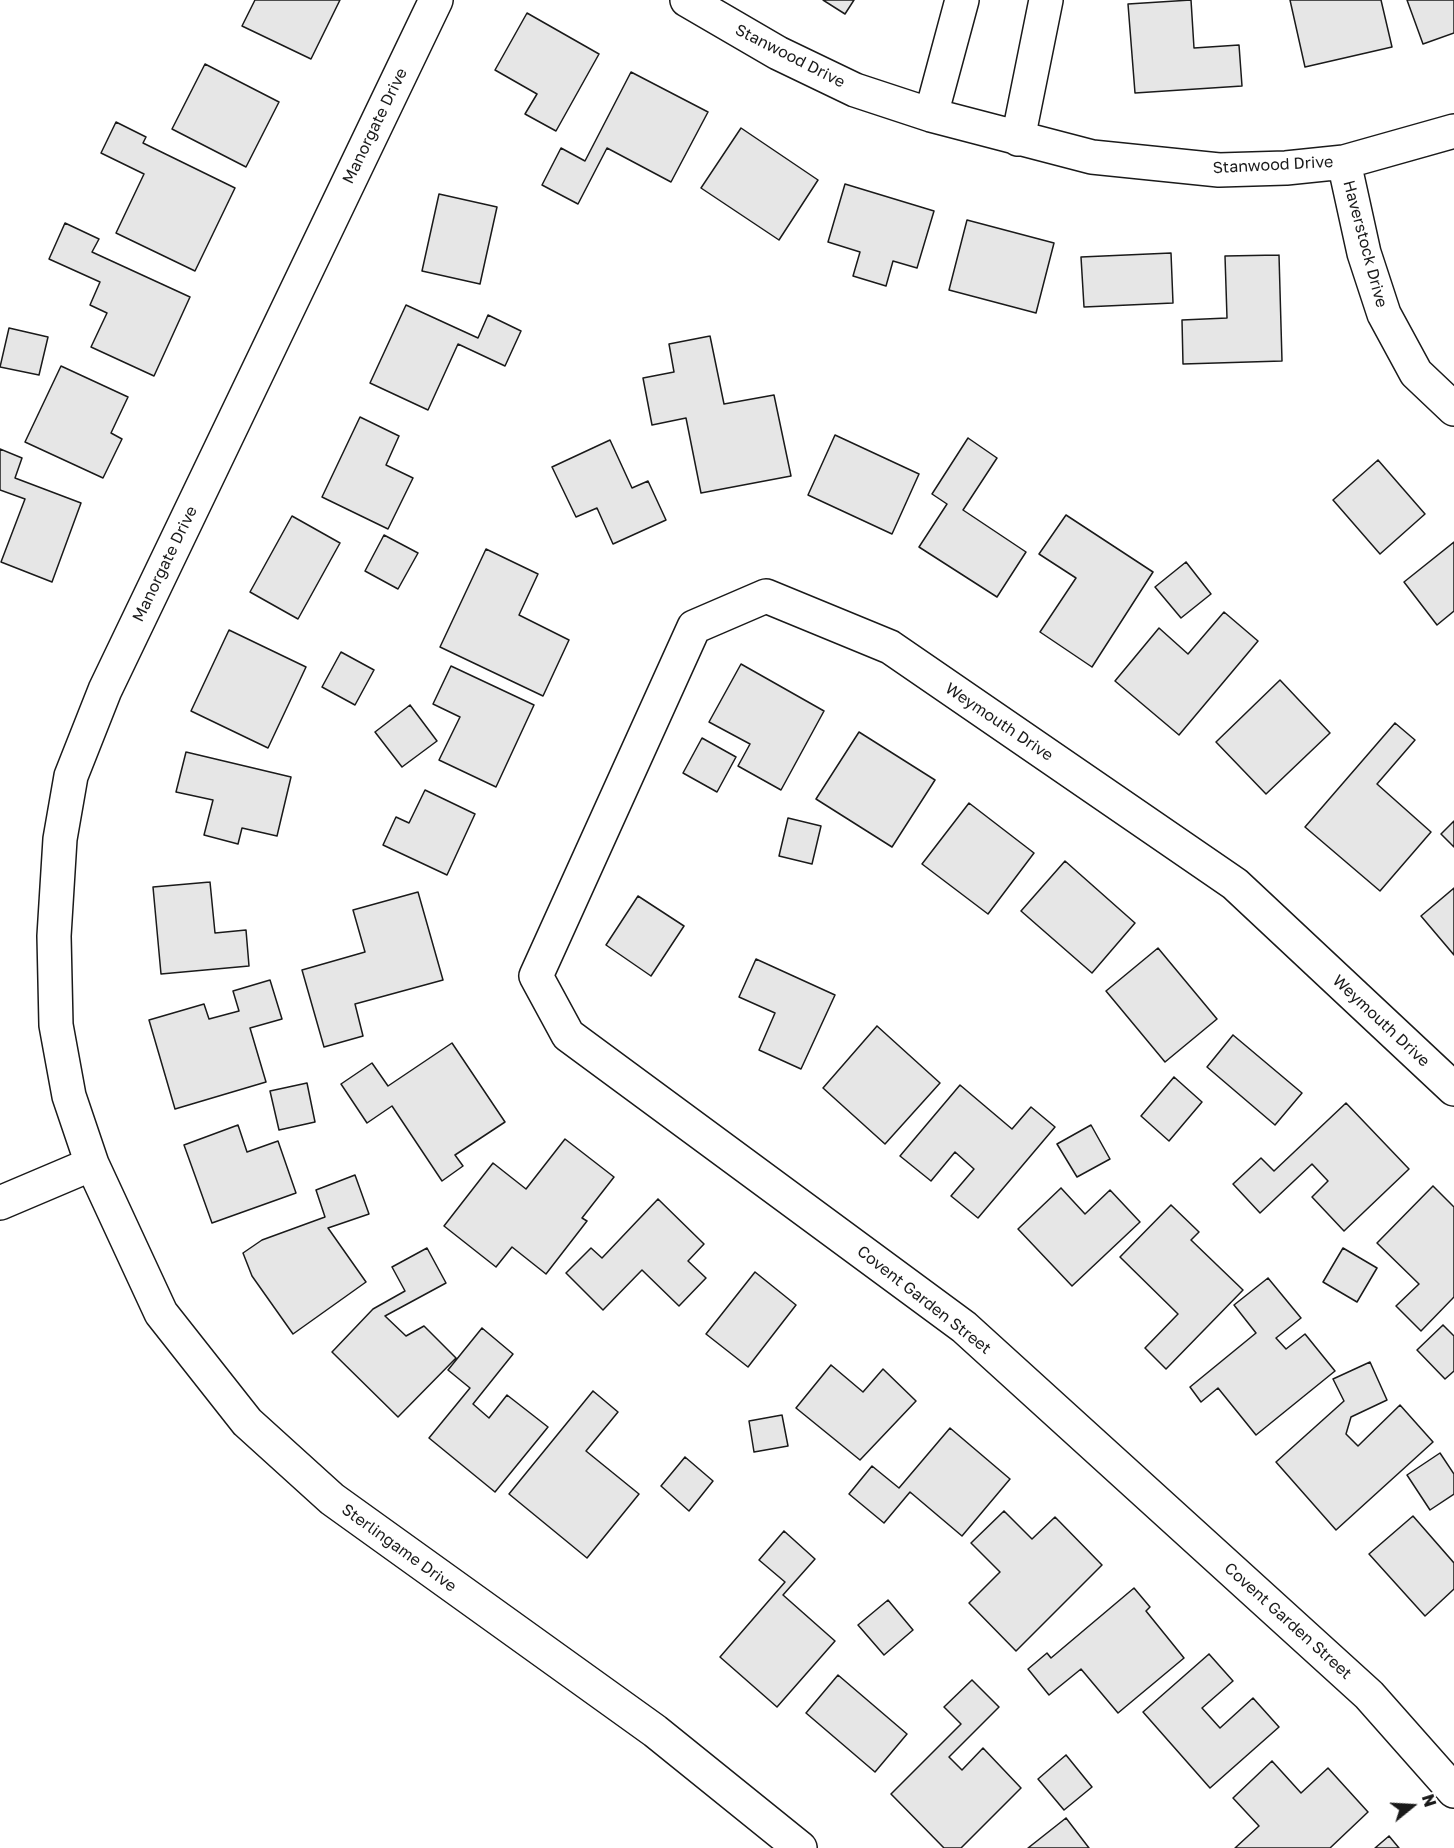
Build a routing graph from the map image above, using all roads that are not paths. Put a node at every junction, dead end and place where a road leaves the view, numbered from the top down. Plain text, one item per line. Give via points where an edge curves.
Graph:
1 (436, 0) edge
2 (687, 0) edge
3 (962, 0) edge
4 (1046, 0) edge
5 (931, 115) junction
6 (1454, 131) edge
7 (1018, 139) junction
8 (1344, 162) junction
9 (1454, 409) edge
10 (594, 847) joint
11 (1454, 1089) edge
12 (92, 1164) junction
13 (0, 1203) edge
14 (1454, 1791) edge
15 (800, 1848) edge

1 - 12 street, Manorgate Drive via 105,690 71,776 60,839 54,936 56,1025 69,1096
2 - 5 street, Stanwood Drive via 778,53 846,85
3 - 5 street
4 - 7 street
5 - 7 street, Stanwood Drive
6 - 8 street, Stanwood Drive
7 - 8 street, Stanwood Drive via 1092,157 1219,170
8 - 9 street, Haverstock Drive via 1364,253 1384,314 1416,373
10 - 11 street, Weymouth Drive via 694,627 766,596 890,647 1235,884
10 - 14 street, Covent Garden Street via 536,976 568,1035 964,1327 1369,1695
12 - 13 street
12 - 15 street, Sterlingame Drive via 161,1313 248,1422 332,1499 655,1731

